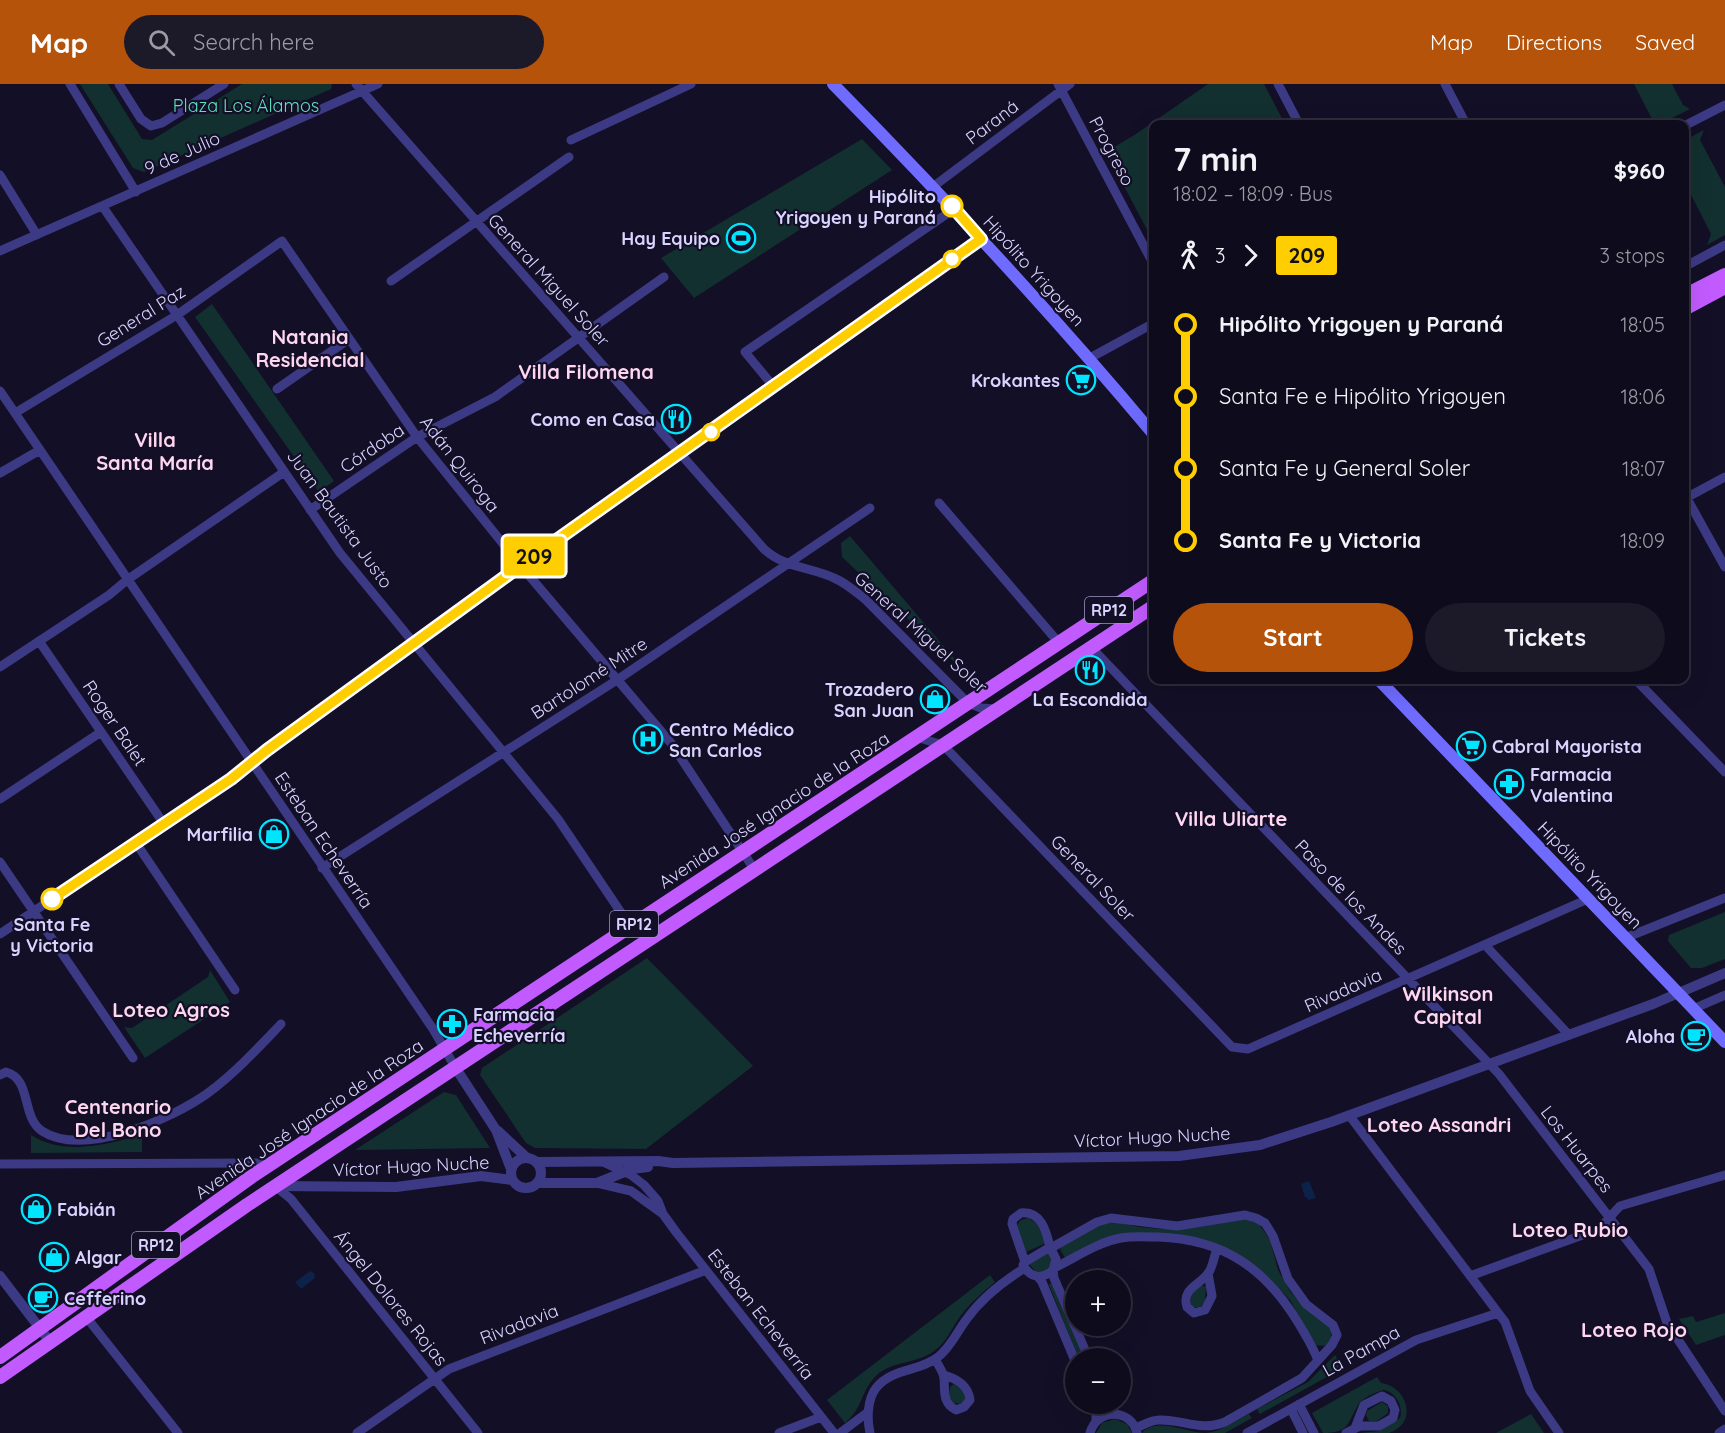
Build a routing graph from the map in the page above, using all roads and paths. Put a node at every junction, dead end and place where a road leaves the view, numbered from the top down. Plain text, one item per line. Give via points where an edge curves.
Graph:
1 (70, 84) edge
2 (119, 84) edge
3 (224, 84) edge
4 (378, 84) edge
5 (691, 84) edge
6 (833, 84) edge
7 (1278, 84) edge
8 (1458, 84) edge
9 (1063, 86) edge
10 (1446, 87) edge
11 (359, 88) edge
12 (1725, 105) edge
13 (1297, 120) edge
14 (1464, 120) edge
15 (1689, 123) edge
16 (571, 140) dead end
17 (569, 157) dead end
18 (0, 175) edge
19 (934, 186) junction
20 (136, 192) junction
21 (103, 207) junction
22 (954, 209) junction
23 (476, 222) junction
24 (37, 235) junction
25 (981, 239) junction
26 (282, 241) joint
27 (1725, 245) edge
28 (0, 251) edge
29 (1149, 255) edge
30 (1689, 264) edge
31 (1725, 274) edge
32 (664, 277) dead end
33 (391, 281) dead end
34 (1725, 287) edge
35 (1689, 293) edge
36 (1689, 306) edge
37 (177, 315) junction
38 (1149, 326) edge
39 (579, 338) junction
40 (349, 339) junction
41 (1088, 359) junction
42 (774, 387) junction
43 (277, 389) dead end
44 (0, 391) edge
45 (15, 413) junction
46 (1149, 429) edge
47 (417, 437) junction
48 (40, 450) junction
49 (681, 453) junction
50 (284, 472) junction
51 (0, 473) edge
52 (1725, 477) edge
53 (1689, 495) edge
54 (939, 503) dead end
55 (1689, 504) edge
56 (870, 508) dead end
57 (310, 510) junction
58 (789, 564) junction
59 (520, 566) junction
60 (1725, 567) edge
61 (127, 580) junction
62 (1149, 583) edge
63 (1149, 609) edge
64 (39, 641) junction
65 (1059, 643) junction
66 (414, 644) junction
67 (1091, 647) junction
68 (0, 667) edge
69 (617, 680) junction
70 (1383, 684) edge
71 (1640, 684) edge
72 (968, 703) junction
73 (998, 709) junction
74 (101, 732) junction
75 (916, 737) junction
76 (943, 745) junction
77 (504, 752) junction
78 (251, 763) junction
79 (1725, 772) edge
80 (0, 800) edge
81 (164, 824) junction
82 (136, 843) junction
83 (742, 852) junction
84 (0, 862) edge
85 (322, 868) junction
86 (754, 869) junction
87 (1725, 898) edge
88 (1588, 899) junction
89 (34, 911) junction
90 (630, 926) junction
91 (0, 934) edge
92 (1625, 938) junction
93 (1485, 945) junction
94 (1725, 973) edge
95 (1407, 979) junction
96 (235, 990) dead end
97 (1678, 993) junction
98 (1725, 995) edge
99 (1693, 1009) junction
100 (281, 1024) dead end
101 (1569, 1035) junction
102 (1725, 1042) edge
103 (1241, 1049) joint
104 (444, 1050) junction
105 (133, 1058) dead end
106 (1488, 1064) junction
107 (455, 1067) junction
108 (0, 1075) edge
109 (1349, 1115) junction
110 (496, 1130) junction
111 (531, 1160) junction
112 (600, 1161) junction
113 (273, 1163) junction
114 (673, 1163) junction
115 (0, 1164) edge
116 (511, 1169) junction
117 (624, 1172) junction
118 (1725, 1175) edge
119 (512, 1180) junction
120 (537, 1183) junction
121 (597, 1183) junction
122 (275, 1186) junction
123 (663, 1214) junction
124 (1609, 1218) junction
125 (1051, 1248) junction
126 (1217, 1249) junction
127 (1025, 1265) junction
128 (1054, 1269) junction
129 (706, 1270) junction
130 (1208, 1273) dead end
131 (0, 1276) edge
132 (1470, 1276) junction
133 (1038, 1277) junction
134 (1498, 1313) junction
135 (87, 1318) junction
136 (40, 1329) junction
137 (51, 1343) junction
138 (1070, 1348) edge
139 (1084, 1348) edge
140 (0, 1358) edge
141 (935, 1359) junction
142 (1317, 1361) junction
143 (944, 1375) dead end
144 (0, 1377) edge
145 (435, 1379) junction
146 (1295, 1407) junction
147 (1725, 1411) edge
148 (868, 1412) junction
149 (1096, 1414) edge
150 (1115, 1414) joint
151 (1257, 1416) junction
152 (821, 1417) junction
153 (1096, 1421) junction
154 (1725, 1429) edge
155 (1136, 1430) edge
156 (1351, 1431) edge
157 (178, 1433) edge
158 (357, 1433) edge
159 (478, 1433) edge
160 (779, 1433) edge
161 (834, 1433) edge
162 (840, 1433) edge
163 (870, 1433) edge
164 (1090, 1433) edge
165 (1247, 1433) edge
166 (1304, 1433) edge
167 (1314, 1433) edge
168 (1560, 1433) edge
169 (1719, 1433) edge

1 - 20 street
2 - 3 street, 9 de Julio via 141,119 151,126
4 - 11 street, 9 de Julio
5 - 16 street
6 - 19 main road, Hipólito Yrigoyen
7 - 13 street
8 - 10 street
9 - 19 street, Paraná
9 - 29 street, Progreso
10 - 14 street
11 - 20 street, 9 de Julio
11 - 23 street, General Miguel Soler
12 - 15 street
17 - 23 street
18 - 24 street
19 - 22 main road, Hipólito Yrigoyen
20 - 21 street, 9 de Julio
21 - 24 street, 9 de Julio
21 - 37 street, Juan Bautista Justo
22 - 25 main road, Hipólito Yrigoyen
22 - 42 street via 745,352
23 - 33 street
23 - 39 street, General Miguel Soler
24 - 28 street, 9 de Julio
25 - 41 main road, Hipólito Yrigoyen
25 - 42 street
26 - 37 street, General Paz
26 - 40 street, Adán Quiroga
27 - 30 street
31 - 35 main road
32 - 39 street, Córdoba
34 - 36 main road
37 - 45 street, General Paz
37 - 50 street, Juan Bautista Justo
38 - 41 street
39 - 47 street, Córdoba via 495,397
39 - 49 street, General Miguel Soler
40 - 43 street
40 - 47 street, Adán Quiroga
41 - 46 main road, Hipólito Yrigoyen
42 - 49 street
44 - 45 street, Esteban Echeverría
45 - 48 street, Esteban Echeverría
47 - 57 street, Córdoba
47 - 59 street, Adán Quiroga
48 - 51 street
48 - 61 street, Esteban Echeverría
49 - 58 street, General Miguel Soler via 764,549
49 - 59 street
50 - 57 street, Juan Bautista Justo
50 - 61 street
52 - 53 street
54 - 65 street
55 - 60 street
56 - 58 street, Bartolomé Mitre
57 - 66 street, Juan Bautista Justo
58 - 69 street, Bartolomé Mitre
58 - 72 street, General Miguel Soler via 824,574 866,600
59 - 66 street
59 - 69 street, Adán Quiroga
61 - 64 street
61 - 78 street, Esteban Echeverría
62 - 65 main road, Avenida José Ignacio de la Roza / RP12
63 - 67 main road, Avenida José Ignacio de la Roza / RP12
64 - 68 street
64 - 74 street, Roger Balet
65 - 72 main road, Avenida José Ignacio de la Roza / RP12
66 - 77 street, Juan Bautista Justo
66 - 78 street
67 - 73 main road, Avenida José Ignacio de la Roza / RP12
67 - 95 street, Paso de los Andes
69 - 77 street, Bartolomé Mitre
69 - 83 street, Adán Quiroga via 670,744
70 - 88 main road, Hipólito Yrigoyen
71 - 79 street
72 - 73 street, General Miguel Soler
72 - 75 main road, Avenida José Ignacio de la Roza / RP12
73 - 76 main road, Avenida José Ignacio de la Roza / RP12
74 - 80 street
74 - 81 street, Roger Balet
75 - 76 street, General Soler
75 - 83 main road, Avenida José Ignacio de la Roza / RP12
76 - 86 main road, Avenida José Ignacio de la Roza / RP12
76 - 103 street, General Soler via 1232,1047
77 - 85 street, Bartolomé Mitre
77 - 90 street, Juan Bautista Justo via 558,819
78 - 81 street
78 - 85 street, Esteban Echeverría
81 - 82 street
82 - 89 street
82 - 96 street
83 - 86 street, Adán Quiroga
83 - 90 main road, Avenida José Ignacio de la Roza / RP12
84 - 89 street
85 - 104 street, Esteban Echeverría
86 - 107 main road, Avenida José Ignacio de la Roza / RP12
87 - 92 street
88 - 92 main road, Hipólito Yrigoyen
88 - 93 street, Rivadavia
89 - 91 street
89 - 105 street
90 - 104 main road, Avenida José Ignacio de la Roza / RP12
92 - 97 main road, Hipólito Yrigoyen
93 - 95 street, Rivadavia
93 - 101 street
94 - 97 street, Víctor Hugo Nuche
95 - 103 street, Rivadavia
95 - 106 street, Paso de los Andes
97 - 99 main road, Hipólito Yrigoyen
97 - 101 street, Víctor Hugo Nuche
98 - 99 street
99 - 102 main road, Hipólito Yrigoyen
100 - 108 street via 236,1070 199,1099 144,1125 93,1139 59,1139 40,1130 32,1123 20,1082 13,1074
101 - 106 street, Víctor Hugo Nuche
104 - 107 street, Esteban Echeverría
104 - 113 main road, Avenida José Ignacio de la Roza / RP12
106 - 109 street, Víctor Hugo Nuche
106 - 124 street, Los Huarpes
107 - 110 street, Esteban Echeverría
107 - 122 main road, Avenida José Ignacio de la Roza / RP12
109 - 114 street, Víctor Hugo Nuche via 1269,1143 1179,1156
109 - 132 street
110 - 111 street, Esteban Echeverría
110 - 116 street, Esteban Echeverría
111 - 112 street, Esteban Echeverría
111 - 116 street via 516,1161
111 - 120 street via 541,1173
112 - 114 street, Víctor Hugo Nuche
112 - 117 street, Esteban Echeverría
113 - 115 street
113 - 136 main road, Avenida José Ignacio de la Roza / RP12
114 - 117 street, Víctor Hugo Nuche
116 - 119 street
117 - 121 street, Esteban Echeverría
117 - 123 street, Esteban Echeverría via 650,1190
118 - 124 street via 1620,1206
119 - 120 street via 527,1188
119 - 122 street, Víctor Hugo Nuche via 481,1176 396,1187
120 - 121 street, Esteban Echeverría
121 - 123 street, Esteban Echeverría via 632,1191
122 - 135 main road, Avenida José Ignacio de la Roza / RP12
122 - 145 street, Ángel Dolores Rojas via 291,1199
123 - 129 street, Esteban Echeverría
124 - 132 street via 1599,1229
124 - 147 street, Los Huarpes via 1649,1269 1667,1323
125 - 127 street
125 - 127 street via 1037,1215 1021,1213 1012,1224
125 - 128 street via 1056,1259
125 - 142 street via 1111,1218 1177,1226 1238,1215 1256,1218 1271,1232 1284,1274 1298,1294 1336,1329 1336,1339
126 - 128 street via 1183,1239 1125,1237
126 - 130 street
126 - 142 street via 1236,1257 1273,1286
127 - 133 street via 1029,1273
127 - 141 street via 983,1300
128 - 133 street
128 - 139 street via 1054,1278
129 - 145 street, Rivadavia via 449,1369
129 - 152 street, Esteban Echeverría
131 - 136 street
132 - 134 street
133 - 138 street
134 - 146 street, La Pampa via 1416,1340
134 - 168 street via 1505,1322 1530,1391
135 - 137 main road, Avenida José Ignacio de la Roza / RP12
135 - 157 street
136 - 137 street
136 - 140 main road, Avenida José Ignacio de la Roza / RP12
137 - 144 main road, Avenida José Ignacio de la Roza / RP12
141 - 143 street
141 - 148 street via 887,1378 873,1393
142 - 151 street
145 - 158 street, Rivadavia
145 - 159 street, Ángel Dolores Rojas
146 - 151 street, La Pampa
146 - 166 street
146 - 167 street
148 - 162 street
148 - 163 street
149 - 153 street
150 - 153 street
150 - 155 street via 1125,1416
151 - 155 street via 1198,1427 1159,1420
151 - 165 street, La Pampa
152 - 160 street
152 - 161 street, Esteban Echeverría
153 - 164 street
154 - 169 street
156 - 156 street via 1375,1427 1393,1418 1391,1401 1382,1396 1364,1405

